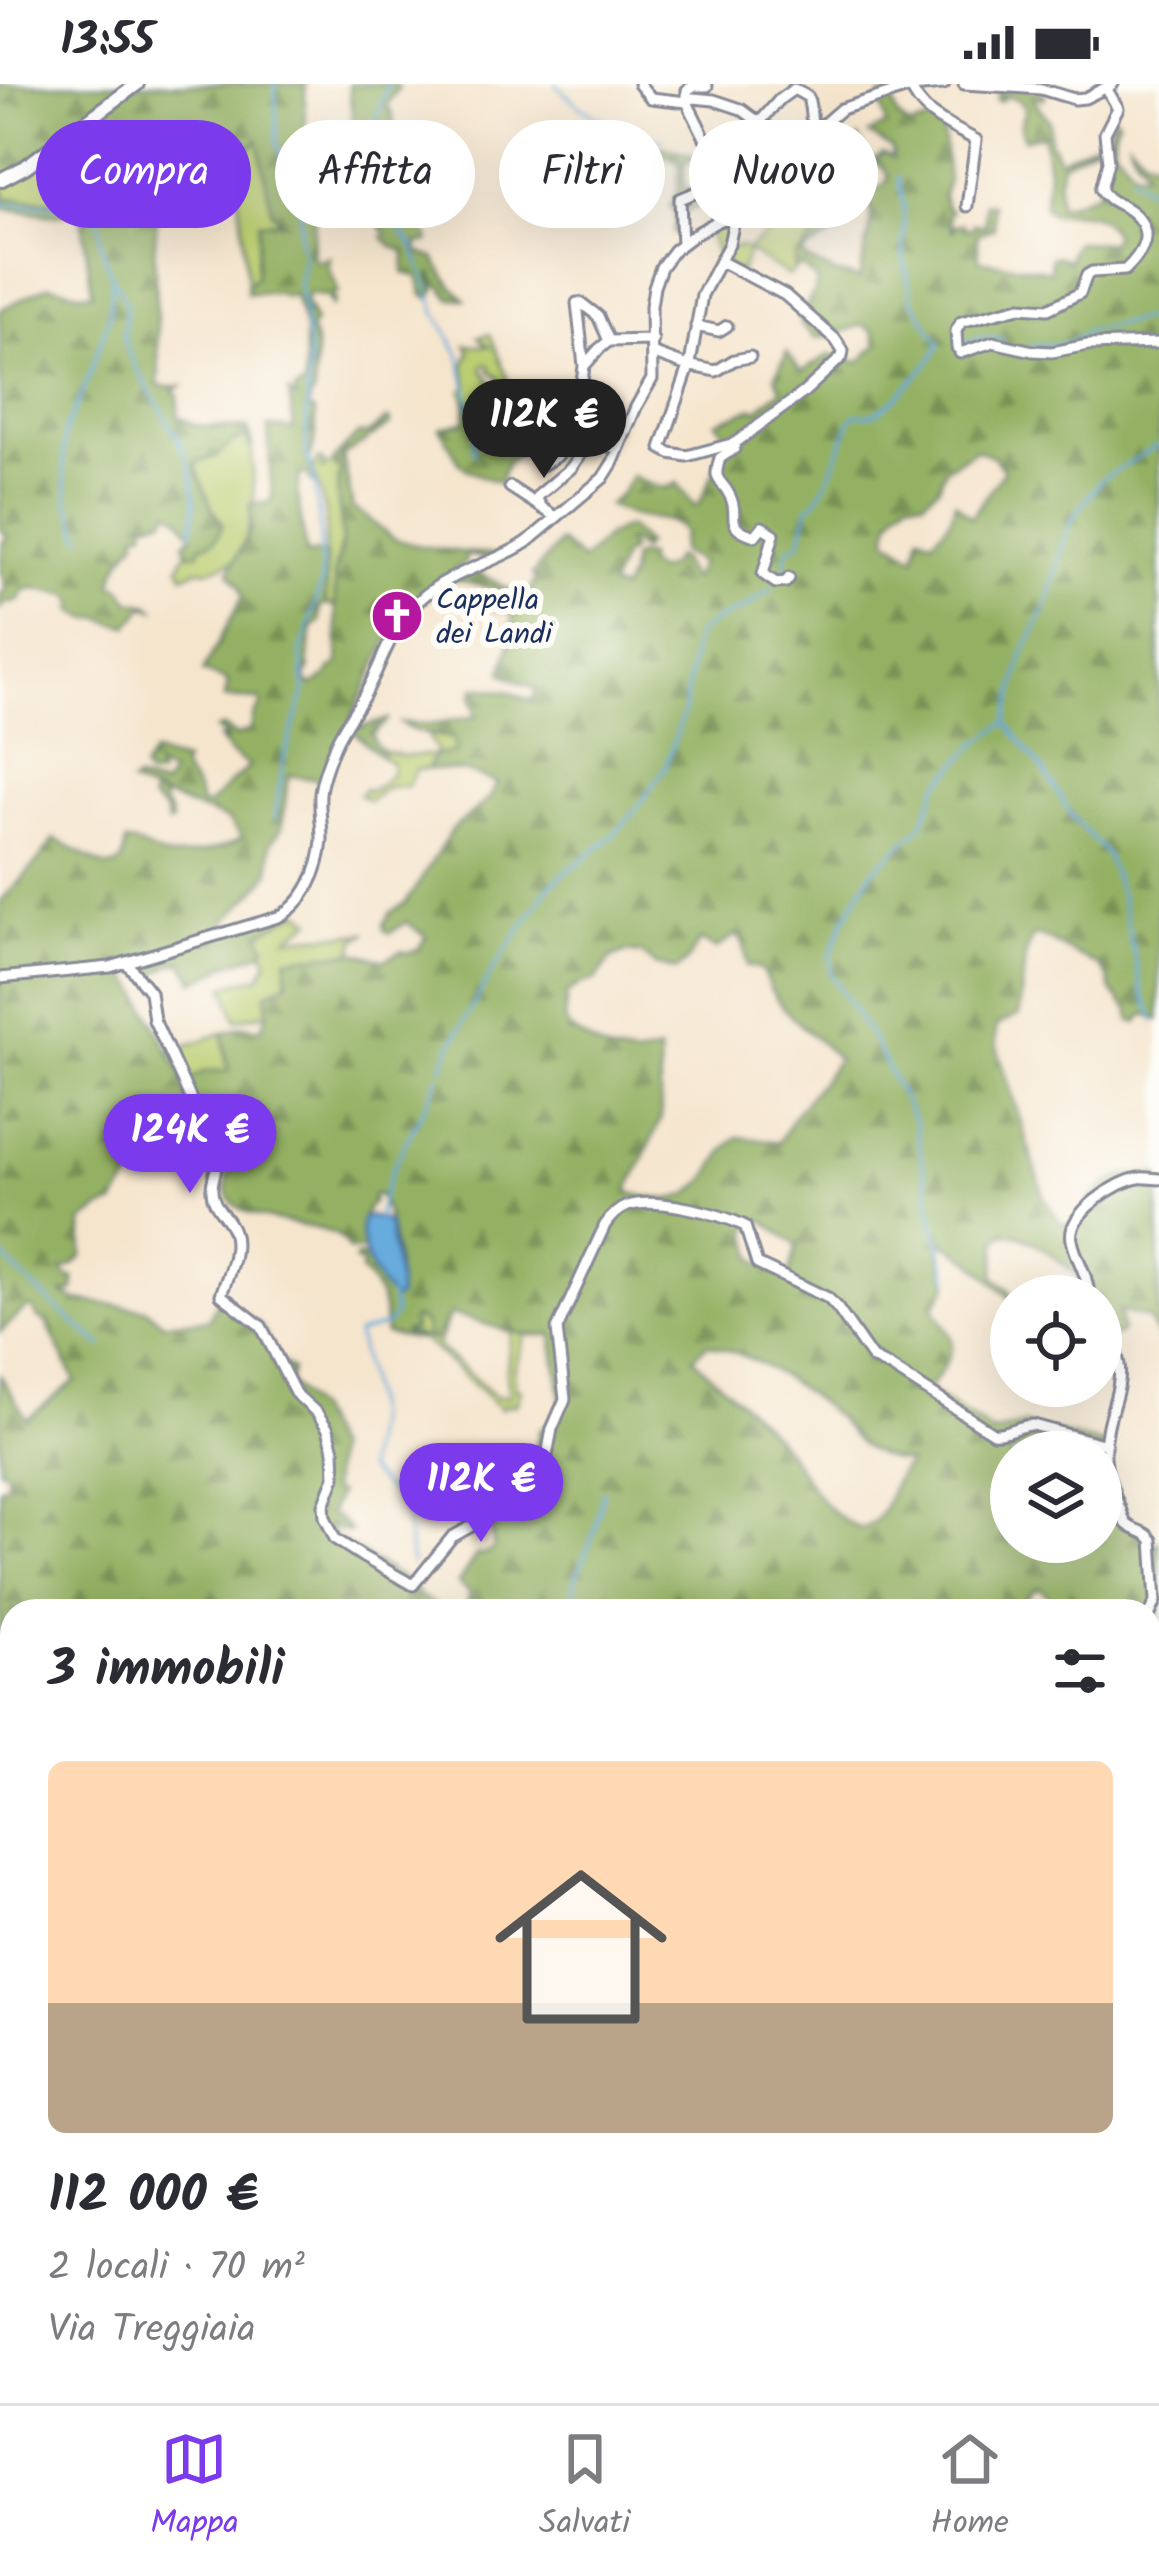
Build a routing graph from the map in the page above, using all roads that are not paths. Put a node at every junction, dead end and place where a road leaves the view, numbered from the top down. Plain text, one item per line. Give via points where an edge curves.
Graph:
1 (136, 84) edge
2 (638, 84) edge
3 (818, 84) edge
4 (944, 84) edge
5 (964, 84) edge
6 (707, 86) edge
7 (910, 86) edge
8 (1110, 86) edge
9 (687, 102) junction
10 (810, 104) junction
11 (755, 120) edge
12 (762, 120) edge
13 (814, 120) edge
14 (828, 120) edge
15 (0, 180) edge
16 (967, 206) dead end
17 (707, 228) edge
18 (732, 228) edge
19 (682, 244) junction
20 (720, 262) junction
21 (696, 326) junction
22 (727, 326) dead end
23 (653, 340) junction
24 (609, 341) junction
25 (1159, 343) edge
26 (652, 353) junction
27 (750, 358) dead end
28 (690, 364) junction
29 (584, 366) junction
30 (572, 437) junction
31 (590, 440) junction
32 (735, 443) junction
33 (616, 448) junction
34 (533, 452) dead end
35 (542, 465) dead end
36 (510, 487) dead end
37 (541, 506) junction
38 (556, 517) junction
39 (781, 581) dead end
40 (126, 962) junction
41 (0, 978) edge
42 (1159, 1179) edge
43 (1087, 1275) edge
44 (990, 1431) edge
45 (1008, 1431) edge
46 (1056, 1431) edge
47 (1122, 1513) edge
48 (1156, 1599) edge

1 - 15 main road
2 - 9 street via 651,98
3 - 10 street
4 - 7 street
5 - 8 street via 1074,99
6 - 9 street via 687,90
7 - 14 street
7 - 16 street via 921,106 976,140
8 - 25 street via 1118,108 1105,133 1101,189 1143,226 1141,255 1126,270 1092,272 1080,292 1048,309 1025,306 961,322 959,350 993,342 1052,352
9 - 11 street via 714,100
9 - 19 street via 721,170 680,199
10 - 12 street via 794,88
10 - 13 street
17 - 19 street
18 - 20 street
19 - 23 street via 654,287
20 - 21 street
20 - 32 street via 785,296 842,351 824,375
21 - 22 street
21 - 28 street
23 - 24 street
23 - 26 street
24 - 29 street
24 - 29 street via 594,311 577,304
26 - 28 street
26 - 33 street via 652,379
27 - 28 street via 716,371
28 - 32 street via 661,448 686,456
29 - 33 street via 588,407 614,434
30 - 31 street
30 - 34 street via 558,430
30 - 35 street
31 - 33 street
31 - 37 street via 538,495
32 - 39 street via 718,464 718,481 732,499 735,526 750,536 762,527 774,534 763,571
33 - 38 street via 602,478
36 - 37 street
37 - 38 street
38 - 40 street via 514,551 436,586 394,630 334,744 320,792 322,846 298,904
40 - 41 street
40 - 44 street via 150,992 154,1020 194,1106 222,1137 212,1190 235,1238 221,1295 261,1326 296,1393 328,1430 335,1477 325,1517 335,1538 362,1558 413,1585 461,1530 545,1473 564,1405 559,1322 605,1225 632,1204 705,1211 745,1226 757,1264 828,1298 872,1358
42 - 43 street via 1127,1182 1075,1218 1071,1238
45 - 46 street
47 - 48 street via 1152,1540

